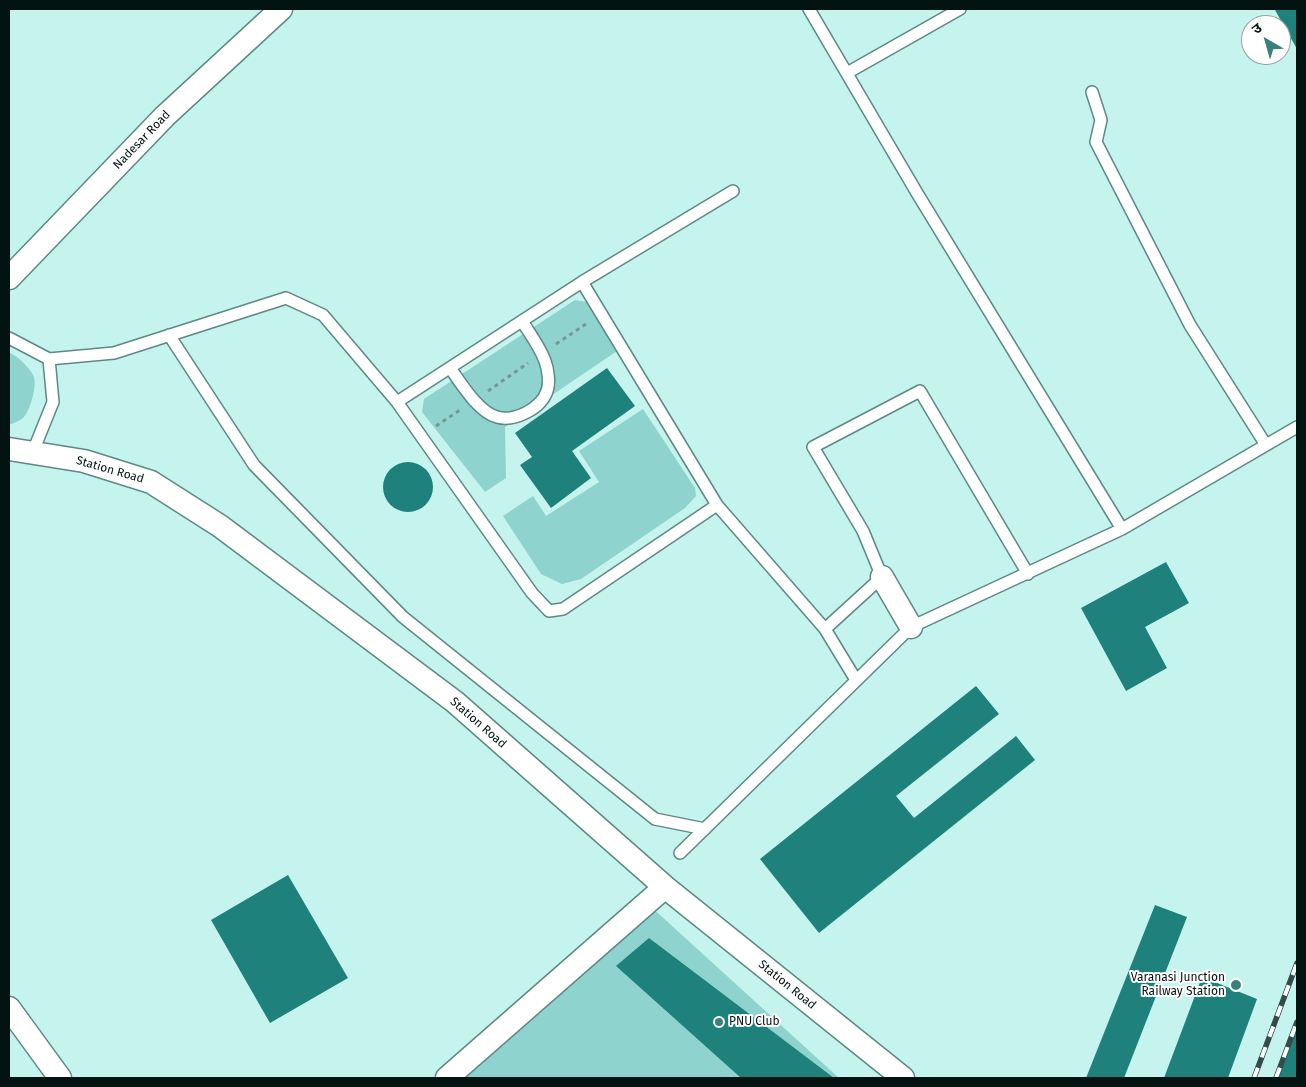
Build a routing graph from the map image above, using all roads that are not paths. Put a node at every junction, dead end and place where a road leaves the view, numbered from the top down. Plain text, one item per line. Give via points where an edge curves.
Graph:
1 (281, 9) edge
2 (809, 9) edge
3 (960, 9) edge
4 (847, 73) junction
5 (1092, 92) dead end
6 (733, 192) dead end
7 (12, 267) edge
8 (582, 282) junction
9 (522, 321) junction
10 (169, 335) junction
11 (9, 338) edge
12 (49, 360) junction
13 (450, 368) junction
14 (397, 402) junction
15 (1297, 427) edge
16 (1266, 445) junction
17 (9, 449) edge
18 (32, 454) junction
19 (716, 505) junction
20 (1122, 529) junction
21 (1028, 574) junction
22 (882, 577) junction
23 (911, 627) junction
24 (825, 629) junction
25 (856, 680) junction
26 (705, 829) junction
27 (680, 853) dead end
28 (665, 887) junction
29 (9, 1008) edge
30 (60, 1078) edge
31 (447, 1078) edge
32 (903, 1078) edge

1 - 7 street, Nadesar Road via 165,116
2 - 4 lane
3 - 4 lane
4 - 20 lane
5 - 16 lane via 1101,120 1096,142 1190,325
6 - 8 lane
8 - 9 lane
8 - 19 lane
9 - 13 lane
9 - 13 lane via 546,361 547,392 539,404 516,418 496,417 473,400
10 - 12 lane via 114,353
10 - 14 lane via 286,298 322,315
10 - 26 lane via 254,465 403,617 655,819
11 - 12 lane
12 - 18 lane via 53,402
13 - 14 lane
14 - 19 lane via 532,593 549,611 563,609
15 - 16 lane
16 - 20 lane
17 - 18 street, Station Road
18 - 28 street, Station Road via 84,461 151,482 220,526 455,702
19 - 24 lane
20 - 21 lane
21 - 22 lane via 920,391 812,447 863,531
21 - 23 lane
22 - 23 street
22 - 24 lane
23 - 25 lane
24 - 25 lane
25 - 26 lane
26 - 27 lane
28 - 31 street
28 - 32 street, Station Road
29 - 30 street

